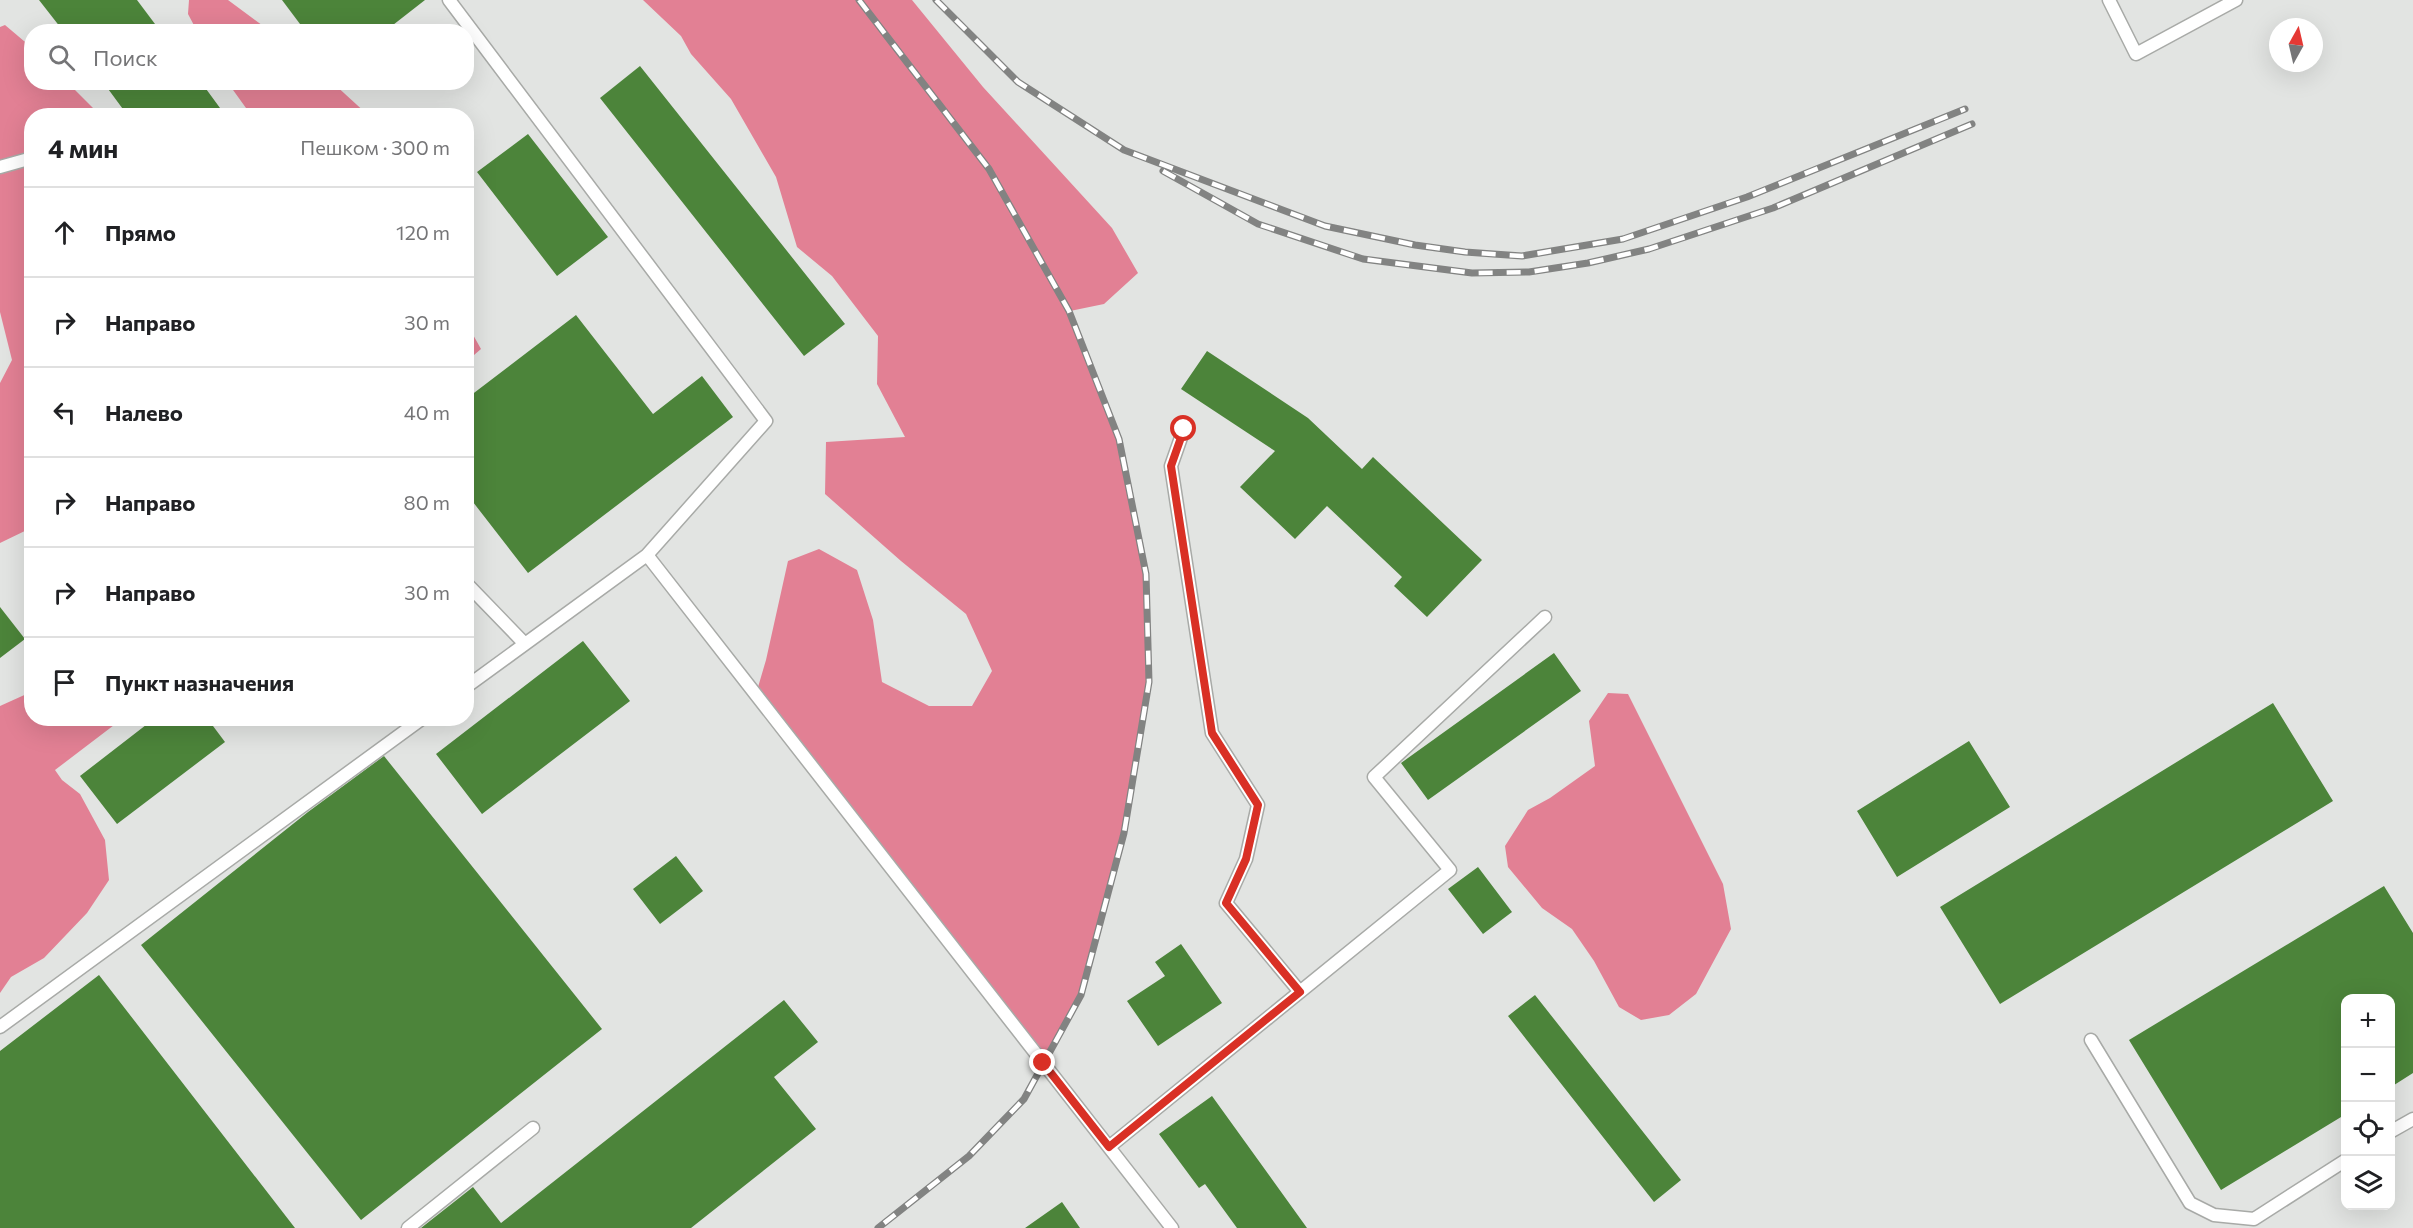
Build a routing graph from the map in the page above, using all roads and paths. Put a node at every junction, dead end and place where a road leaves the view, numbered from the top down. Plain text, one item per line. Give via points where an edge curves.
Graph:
1 (449, 0) edge
2 (2109, 0) edge
3 (2235, 0) edge
4 (467, 24) edge
5 (474, 33) edge
6 (24, 160) edge
7 (0, 167) edge
8 (1184, 429) dead end
9 (647, 555) junction
10 (474, 591) edge
11 (1545, 617) dead end
12 (525, 644) junction
13 (474, 681) edge
14 (412, 726) edge
15 (1300, 992) junction
16 (0, 1027) edge
17 (2091, 1041) dead end
18 (2413, 1119) edge
19 (533, 1128) dead end
20 (2395, 1130) edge
21 (1109, 1147) junction
22 (2341, 1163) edge
23 (408, 1228) edge
24 (1172, 1228) edge

1 - 4 lane
2 - 3 lane via 2136,54
5 - 9 lane via 766,421
6 - 7 lane
8 - 15 lane via 1171,466 1212,733 1258,805 1246,859 1226,903
9 - 12 lane
9 - 21 lane
10 - 12 lane
11 - 15 lane via 1374,777 1450,870
12 - 13 lane
14 - 16 lane
15 - 21 lane
17 - 22 lane via 2190,1203 2214,1215 2254,1219
18 - 20 lane
19 - 23 lane
21 - 24 lane

